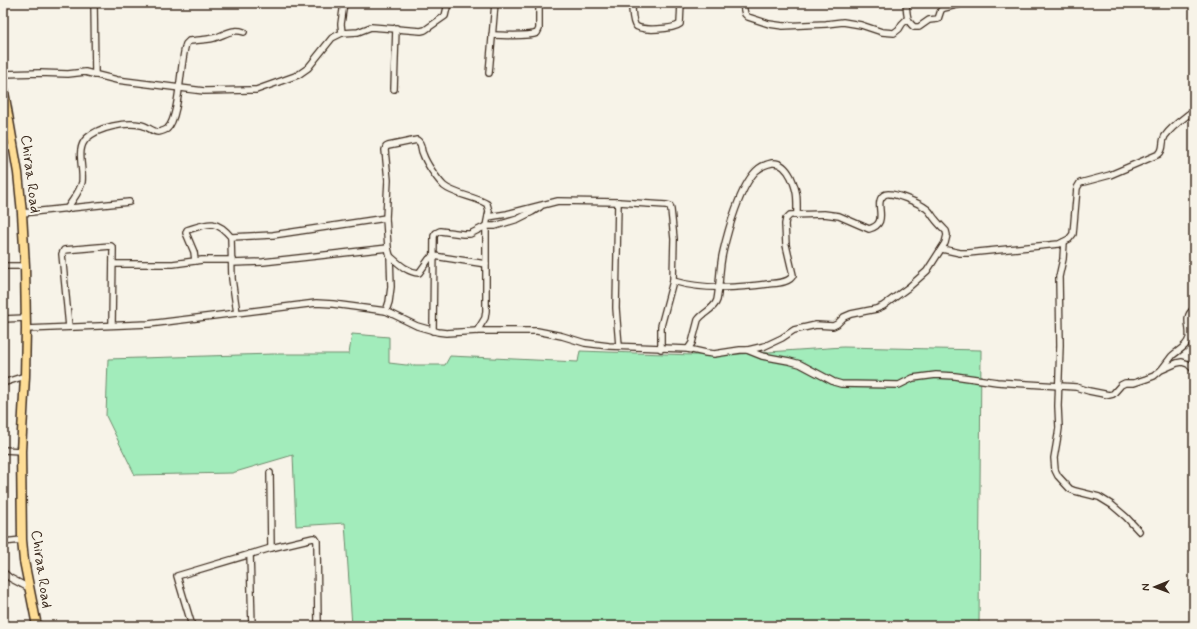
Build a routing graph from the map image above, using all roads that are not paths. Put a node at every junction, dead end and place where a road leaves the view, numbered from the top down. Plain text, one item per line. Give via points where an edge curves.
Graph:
1 (94, 3) edge
2 (344, 3) edge
3 (448, 3) edge
4 (495, 3) edge
5 (539, 3) edge
6 (632, 3) edge
7 (681, 3) edge
8 (743, 3) edge
9 (906, 3) edge
10 (965, 3) edge
11 (907, 19) junction
12 (396, 28) junction
13 (244, 32) dead end
14 (342, 33) junction
15 (492, 35) junction
16 (489, 73) dead end
17 (3, 74) edge
18 (94, 75) junction
19 (3, 86) edge
20 (180, 88) junction
21 (394, 88) dead end
22 (1194, 110) edge
23 (14, 147) junction
24 (3, 148) edge
25 (129, 202) dead end
26 (618, 202) junction
27 (544, 205) junction
28 (67, 209) junction
29 (22, 213) junction
30 (797, 215) junction
31 (488, 216) junction
32 (386, 218) junction
33 (486, 226) junction
34 (231, 237) junction
35 (1064, 242) junction
36 (388, 248) junction
37 (942, 249) junction
38 (390, 256) junction
39 (434, 256) junction
40 (195, 261) junction
41 (232, 262) junction
42 (113, 264) junction
43 (486, 264) junction
44 (3, 266) edge
45 (25, 266) junction
46 (673, 281) junction
47 (718, 287) junction
48 (1194, 309) edge
49 (386, 311) junction
50 (237, 313) junction
51 (26, 318) junction
52 (3, 319) edge
53 (112, 325) junction
54 (69, 327) junction
55 (26, 329) junction
56 (433, 331) junction
57 (477, 331) junction
58 (618, 346) junction
59 (661, 349) junction
60 (688, 349) junction
61 (747, 350) junction
62 (1161, 370) junction
63 (1194, 370) edge
64 (25, 376) junction
65 (3, 383) edge
66 (1058, 386) junction
67 (3, 450) edge
68 (21, 451) junction
69 (270, 473) dead end
70 (1139, 531) dead end
71 (22, 540) junction
72 (3, 542) edge
73 (271, 548) junction
74 (250, 554) junction
75 (3, 572) edge
76 (29, 588) junction
77 (37, 626) edge
78 (192, 626) edge
79 (252, 626) edge
80 (318, 626) edge

1 - 18 street
2 - 14 street
3 - 12 street via 446,16 425,30
4 - 15 street
5 - 15 street via 537,33
6 - 7 street via 636,25 645,29 674,27 680,24
8 - 11 street via 748,17 783,26 843,22 894,33
9 - 11 street
10 - 11 street via 944,8 938,19 929,20 919,27 914,28
12 - 14 street via 371,26 358,32
12 - 21 street
13 - 20 street via 237,30 214,38 189,41 185,47
14 - 20 street via 332,38 308,68 298,75 256,90 204,91
15 - 16 street
17 - 18 street via 85,72
18 - 20 street
19 - 23 highway, Chiraa Road
20 - 28 street via 172,124 166,130 158,132 142,125 121,124 93,133 86,138 81,149 82,182
22 - 35 street via 1170,130 1164,138 1162,152 1159,154 1110,175 1080,183 1077,188 1073,234
23 - 24 street
23 - 29 highway, Chiraa Road
25 - 28 street
26 - 27 street via 558,201
26 - 46 street via 670,206 674,239
26 - 58 street
27 - 31 street
27 - 33 street via 518,219
28 - 29 street
29 - 45 highway, Chiraa Road
30 - 37 street via 840,216 869,229 880,221 882,198 884,195 892,194 926,208 932,214 946,231 947,236
30 - 47 street via 790,215 785,224 787,254 793,275 791,278 774,284 750,287
30 - 47 street via 797,193 783,166 775,163 756,171 737,203 722,253
31 - 32 street via 487,204 449,190 442,184 422,153 421,144 417,140 386,147
31 - 33 street
32 - 34 street via 273,235
32 - 36 street
33 - 39 street via 470,234 436,233
33 - 43 street
34 - 40 street via 217,225 209,223 187,230
34 - 41 street
35 - 37 street via 968,253
35 - 66 street via 1059,277
36 - 38 street
36 - 41 street via 263,262
37 - 61 street via 928,271 883,306 844,316 833,326 816,325 794,330 766,346
38 - 39 street via 403,268 419,272
38 - 49 street via 391,287
39 - 43 street
39 - 56 street
40 - 41 street
40 - 42 street via 173,264
41 - 50 street
42 - 53 street
42 - 54 street via 111,246 63,251
43 - 57 street via 486,311
44 - 45 street
45 - 51 highway, Chiraa Road
46 - 47 street
46 - 59 street via 662,326
47 - 60 street via 716,301 712,308 700,316
48 - 62 street via 1188,315 1189,339
49 - 50 street via 316,303
49 - 56 street
50 - 53 street via 149,324
51 - 52 street
51 - 55 highway, Chiraa Road
53 - 54 street
54 - 55 street
55 - 64 highway, Chiraa Road
56 - 57 street
57 - 58 street via 537,331 585,343
58 - 59 street
59 - 60 street
60 - 61 street via 714,354
61 - 66 street via 800,364 841,384 899,385 912,378 936,375
62 - 63 street via 1182,362
62 - 66 street via 1140,382 1121,385 1109,395 1076,387
64 - 65 street
64 - 68 highway, Chiraa Road
66 - 70 street via 1058,435 1054,458 1058,476 1070,489 1099,497 1112,505
67 - 68 street
68 - 71 highway, Chiraa Road
69 - 73 street
71 - 72 street
71 - 76 highway, Chiraa Road
73 - 74 street
73 - 80 street via 313,538 317,541
74 - 78 street via 177,576
74 - 79 street
75 - 76 street
76 - 77 highway, Chiraa Road

